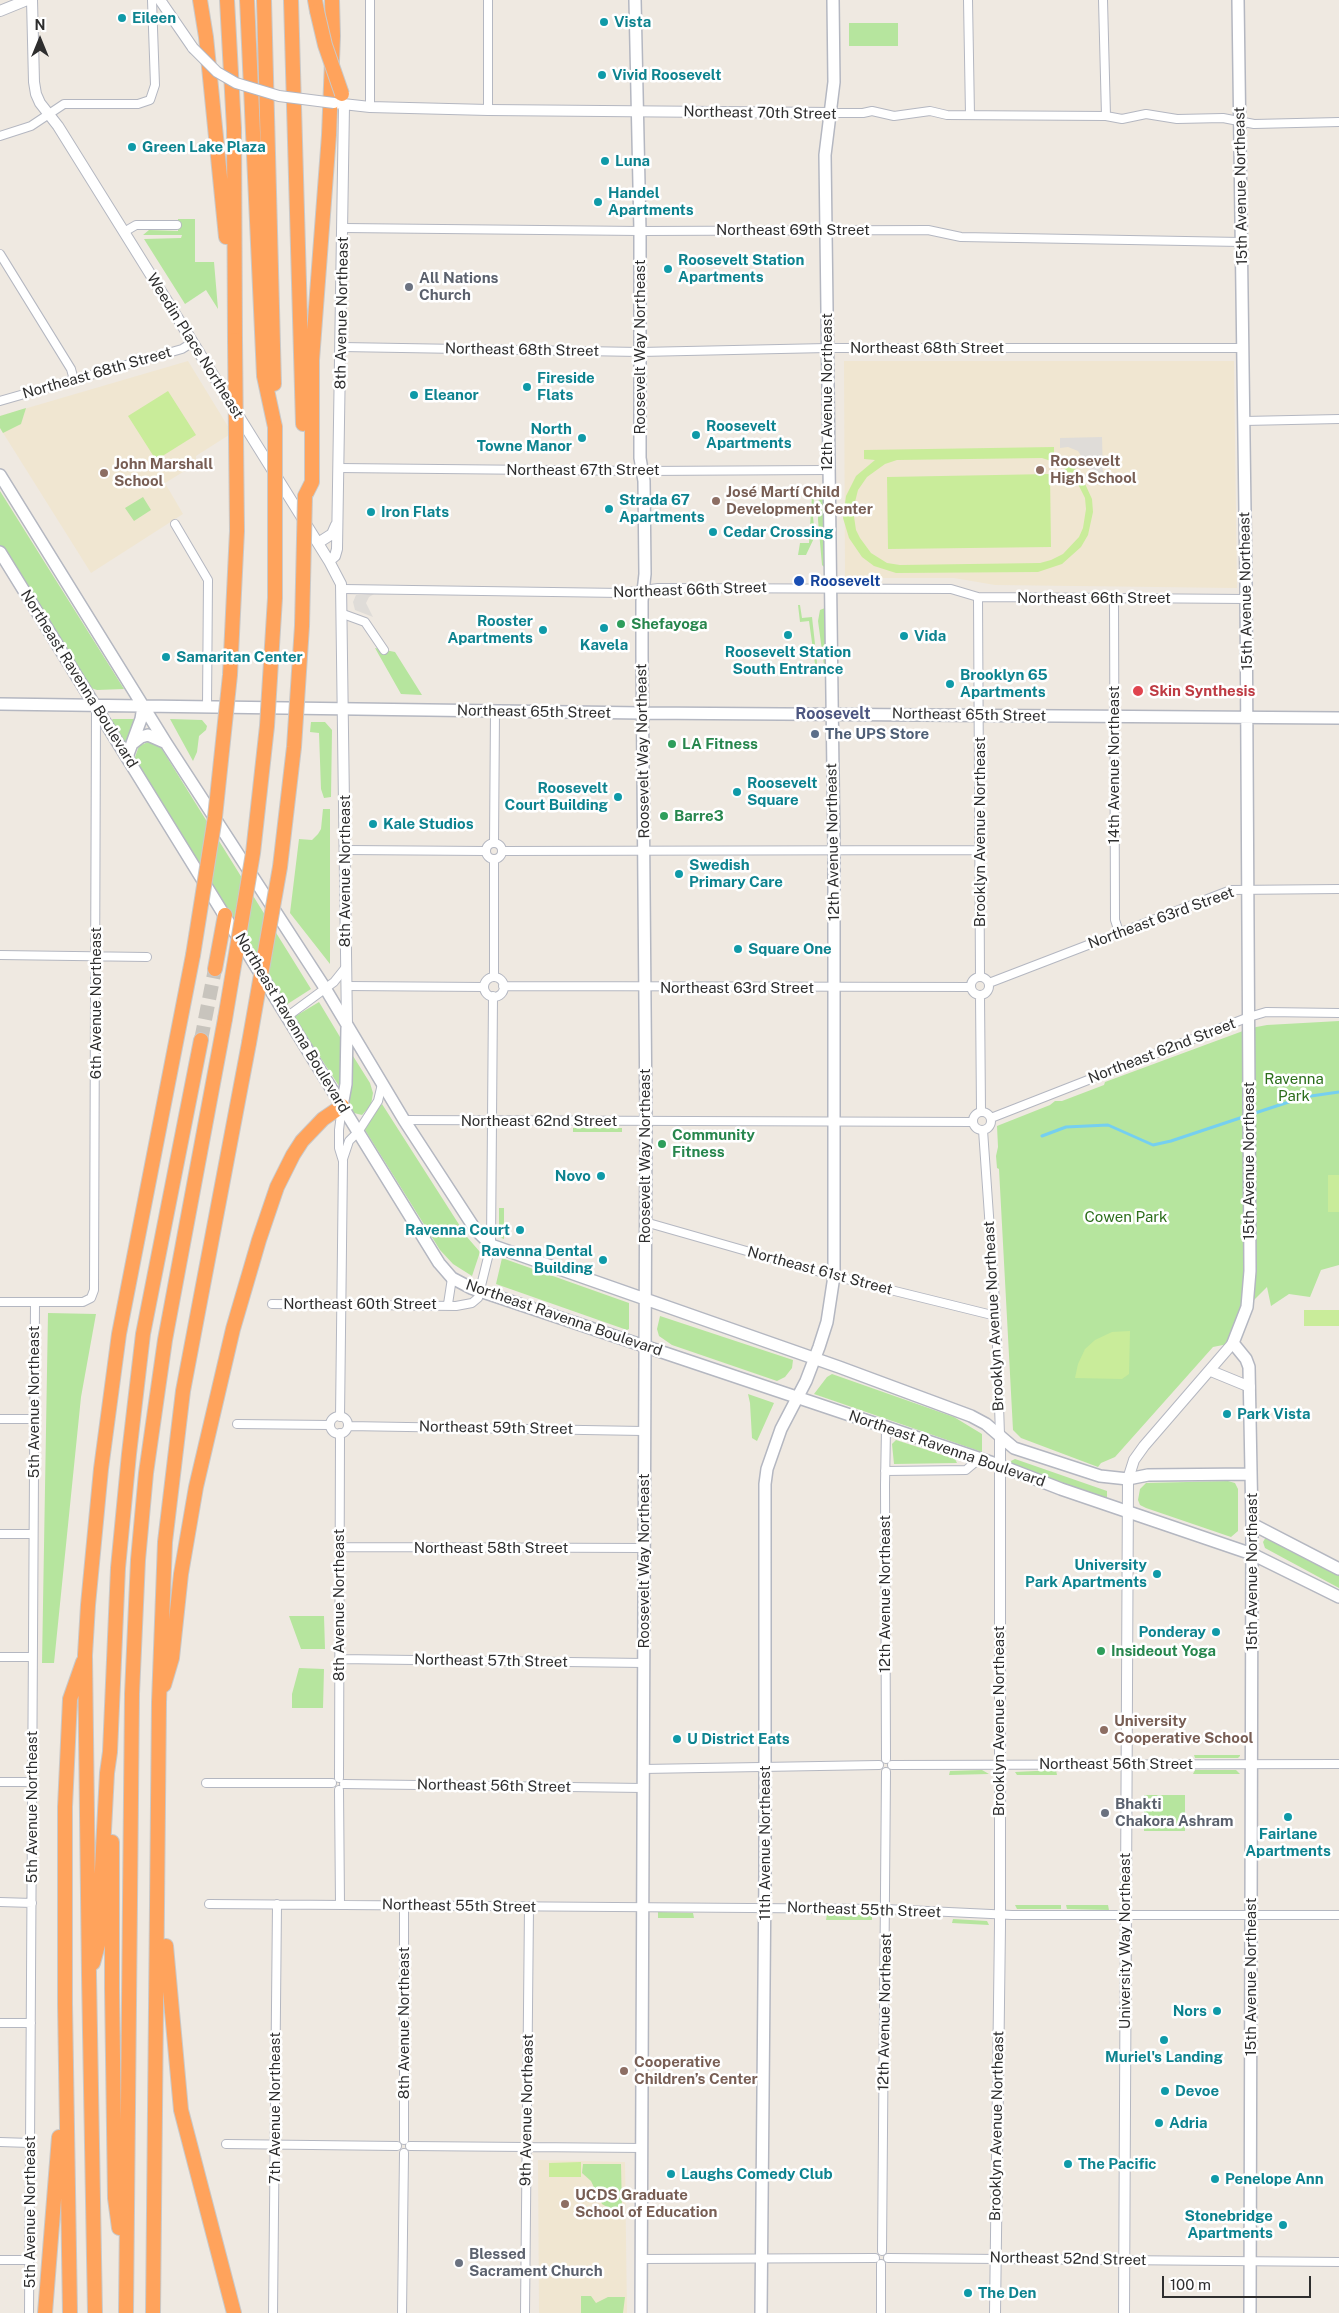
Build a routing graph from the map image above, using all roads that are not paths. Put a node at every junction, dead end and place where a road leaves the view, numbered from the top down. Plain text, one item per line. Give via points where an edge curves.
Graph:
1 (27, 0) edge
2 (32, 0) edge
3 (152, 0) edge
4 (160, 0) edge
5 (200, 0) edge
6 (228, 0) edge
7 (247, 0) edge
8 (264, 0) edge
9 (290, 0) edge
10 (332, 0) edge
11 (370, 0) edge
12 (488, 0) edge
13 (635, 0) edge
14 (833, 0) edge
15 (968, 0) edge
16 (1103, 0) edge
17 (1238, 0) edge
18 (316, 6) edge
19 (0, 11) edge
20 (338, 100) junction
21 (370, 107) junction
22 (488, 110) junction
23 (637, 112) junction
24 (48, 114) junction
25 (831, 114) junction
26 (970, 115) junction
27 (1106, 116) junction
28 (1240, 120) junction
29 (1339, 122) edge
30 (0, 136) edge
31 (178, 225) dead end
32 (344, 228) junction
33 (826, 230) junction
34 (640, 231) junction
35 (124, 232) junction
36 (1241, 242) junction
37 (0, 254) edge
38 (234, 320) junction
39 (193, 342) junction
40 (342, 346) junction
41 (827, 348) junction
42 (1243, 348) junction
43 (640, 352) junction
44 (74, 380) junction
45 (0, 401) edge
46 (1339, 419) edge
47 (1244, 421) junction
48 (275, 427) junction
49 (339, 468) junction
50 (828, 470) junction
51 (642, 471) junction
52 (0, 475) edge
53 (304, 496) junction
54 (337, 522) junction
55 (175, 524) dead end
56 (318, 543) junction
57 (0, 552) edge
58 (329, 561) junction
59 (341, 585) junction
60 (830, 588) junction
61 (644, 590) junction
62 (978, 597) junction
63 (1114, 598) junction
64 (1246, 599) junction
65 (343, 614) junction
66 (384, 650) dead end
67 (0, 704) edge
68 (96, 706) junction
69 (143, 706) junction
70 (207, 706) junction
71 (344, 709) junction
72 (495, 711) junction
73 (642, 713) junction
74 (832, 713) junction
75 (980, 715) junction
76 (1114, 717) junction
77 (1339, 718) edge
78 (1247, 719) junction
79 (166, 743) junction
80 (132, 745) junction
81 (127, 757) junction
82 (494, 842) junction
83 (345, 850) junction
84 (834, 850) junction
85 (979, 850) junction
86 (485, 851) junction
87 (502, 851) junction
88 (644, 851) junction
89 (494, 859) junction
90 (1339, 889) edge
91 (1249, 890) junction
92 (225, 915) junction
93 (1119, 932) junction
94 (0, 955) edge
95 (96, 956) junction
96 (146, 957) dead end
97 (346, 967) junction
98 (214, 969) tunnel mouth
99 (494, 977) junction
100 (980, 977) junction
101 (989, 983) junction
102 (346, 986) junction
103 (503, 986) junction
104 (484, 987) junction
105 (834, 987) junction
106 (971, 987) junction
107 (325, 988) junction
108 (644, 988) junction
109 (493, 996) junction
110 (980, 996) junction
111 (1339, 1013) edge
112 (288, 1016) junction
113 (1249, 1017) junction
114 (347, 1026) junction
115 (200, 1040) tunnel mouth
116 (382, 1084) junction
117 (342, 1106) junction
118 (981, 1112) junction
119 (991, 1118) junction
120 (404, 1120) junction
121 (493, 1121) junction
122 (646, 1121) junction
123 (834, 1122) junction
124 (973, 1122) junction
125 (983, 1130) junction
126 (358, 1132) junction
127 (343, 1161) junction
128 (645, 1222) junction
129 (490, 1245) junction
130 (834, 1276) junction
131 (452, 1278) junction
132 (481, 1291) junction
133 (644, 1299) junction
134 (0, 1302) edge
135 (35, 1302) junction
136 (272, 1304) dead end
137 (342, 1304) junction
138 (448, 1304) junction
139 (996, 1316) junction
140 (1233, 1343) junction
141 (644, 1345) junction
142 (815, 1359) junction
143 (1211, 1371) junction
144 (806, 1381) joint
145 (1250, 1387) junction
146 (797, 1398) junction
147 (340, 1417) junction
148 (0, 1419) edge
149 (34, 1420) junction
150 (237, 1424) dead end
151 (330, 1425) junction
152 (348, 1426) junction
153 (886, 1428) junction
154 (644, 1430) junction
155 (340, 1433) junction
156 (1000, 1435) junction
157 (980, 1459) junction
158 (999, 1465) junction
159 (885, 1470) junction
160 (1252, 1474) junction
161 (1128, 1479) junction
162 (1126, 1511) junction
163 (1252, 1524) junction
164 (0, 1534) edge
165 (33, 1534) junction
166 (340, 1547) junction
167 (643, 1548) junction
168 (1252, 1554) junction
169 (1339, 1569) edge
170 (1339, 1597) edge
171 (86, 1655) junction
172 (0, 1657) edge
173 (32, 1657) junction
174 (339, 1660) junction
175 (644, 1663) junction
176 (159, 1702) junction
177 (110, 1752) junction
178 (889, 1762) junction
179 (1125, 1764) junction
180 (1253, 1764) junction
181 (1339, 1764) edge
182 (879, 1765) junction
183 (999, 1765) junction
184 (765, 1766) junction
185 (644, 1770) junction
186 (886, 1772) junction
187 (0, 1782) edge
188 (32, 1782) junction
189 (206, 1783) dead end
190 (341, 1784) junction
191 (643, 1788) junction
192 (159, 1873) junction
193 (0, 1902) edge
194 (32, 1903) junction
195 (209, 1904) dead end
196 (277, 1904) junction
197 (340, 1905) junction
198 (404, 1905) junction
199 (529, 1907) junction
200 (642, 1907) junction
201 (765, 1908) junction
202 (886, 1909) junction
203 (1000, 1915) junction
204 (1339, 1915) edge
205 (1125, 1916) junction
206 (1252, 1916) junction
207 (89, 1975) junction
208 (65, 2004) junction
209 (0, 2023) edge
210 (31, 2024) junction
211 (0, 2142) edge
212 (30, 2143) junction
213 (407, 2143) junction
214 (226, 2144) dead end
215 (275, 2146) junction
216 (397, 2146) junction
217 (526, 2146) junction
218 (643, 2148) junction
219 (404, 2153) junction
220 (882, 2251) junction
221 (875, 2258) junction
222 (888, 2258) junction
223 (996, 2258) junction
224 (641, 2259) junction
225 (762, 2259) junction
226 (0, 2260) edge
227 (30, 2260) junction
228 (1124, 2260) junction
229 (1251, 2262) junction
230 (1339, 2262) edge
231 (882, 2264) junction
232 (126, 2271) junction
233 (29, 2313) edge
234 (45, 2313) edge
235 (70, 2313) edge
236 (95, 2313) edge
237 (126, 2313) edge
238 (154, 2313) edge
239 (234, 2313) edge
240 (272, 2313) edge
241 (402, 2313) edge
242 (525, 2313) edge
243 (641, 2313) edge
244 (761, 2313) edge
245 (881, 2313) edge
246 (996, 2313) edge
247 (1124, 2313) edge
248 (1250, 2313) edge

1 - 19 street
2 - 24 street via 34,82 36,94
3 - 24 street via 155,86 150,100 143,104 64,104
4 - 20 street, Northeast 70th Street, bridge via 193,48 217,72 236,83 279,96
5 - 38 highway
6 - 38 highway via 234,128
7 - 48 highway via 264,376
8 - 48 highway
9 - 53 highway
10 - 20 highway
11 - 21 street
12 - 22 street
13 - 23 main road, Roosevelt Way Northeast
14 - 25 main road, 12th Avenue Northeast
15 - 26 street
16 - 27 street
17 - 28 main road, 15th Avenue Northeast
18 - 20 highway, bridge
20 - 21 street, Northeast 70th Street
20 - 32 street, 8th Avenue Northeast
20 - 53 highway via 312,360 312,482
21 - 22 street, Northeast 70th Street
22 - 23 street, Northeast 70th Street
23 - 25 street, Northeast 70th Street
23 - 34 main road, Roosevelt Way Northeast
24 - 30 street via 31,126
24 - 35 street, Weedin Place Northeast
25 - 26 street, Northeast 70th Street via 872,111 894,116 930,111
25 - 33 main road, 12th Avenue Northeast via 825,156
26 - 27 street, Northeast 70th Street
27 - 28 street, Northeast 70th Street via 1122,119 1146,114 1177,119
28 - 29 street, Northeast 70th Street via 1254,124
28 - 36 main road, 15th Avenue Northeast
31 - 35 street via 136,225
32 - 34 street, Northeast 69th Street
32 - 40 street, 8th Avenue Northeast
33 - 34 street, Northeast 69th Street
33 - 36 street, Northeast 69th Street via 928,230 961,237
33 - 41 main road, 12th Avenue Northeast
34 - 43 main road, Roosevelt Way Northeast
35 - 39 street, Weedin Place Northeast
36 - 42 main road, 15th Avenue Northeast
37 - 44 street via 71,369
38 - 171 highway, bridge via 238,483 232,646 215,818 193,955 119,1334 101,1469
39 - 44 street, Northeast 68th Street via 182,349
39 - 56 street, Weedin Place Northeast
40 - 43 street, Northeast 68th Street
40 - 49 street, 8th Avenue Northeast
41 - 42 street, Northeast 68th Street
41 - 43 street, Northeast 68th Street
41 - 50 main road, 12th Avenue Northeast
42 - 47 main road, 15th Avenue Northeast
43 - 51 main road, Roosevelt Way Northeast
44 - 45 street, Northeast 68th Street
46 - 47 street
47 - 64 main road, 15th Avenue Northeast
48 - 232 highway, bridge via 276,572 268,726 248,887 165,1340 146,1473 138,1560 132,1694
49 - 51 street, Northeast 67th Street
49 - 54 street, 8th Avenue Northeast
50 - 51 street, Northeast 67th Street
50 - 60 main road, 12th Avenue Northeast
51 - 61 main road, Roosevelt Way Northeast
52 - 69 main road, Northeast Ravenna Boulevard
53 - 176 highway, bridge via 302,626 293,756 273,910 191,1342 177,1433 164,1559
54 - 56 street via 332,534
54 - 58 street, 8th Avenue Northeast via 336,552
55 - 70 street via 208,580
56 - 58 street, Weedin Place Northeast
57 - 68 main road, Northeast Ravenna Boulevard
58 - 59 street, Weedin Place Northeast
59 - 61 street, Northeast 66th Street via 622,593
59 - 65 street, 8th Avenue Northeast
60 - 61 street, Northeast 66th Street
60 - 62 street, Northeast 66th Street via 951,588
60 - 74 main road, 12th Avenue Northeast
61 - 73 main road, Roosevelt Way Northeast
62 - 63 street, Northeast 66th Street
62 - 75 street, Brooklyn Avenue Northeast
63 - 64 street, Northeast 66th Street
63 - 76 street, 14th Avenue Northeast
64 - 78 main road, 15th Avenue Northeast
65 - 66 street via 366,622
65 - 71 street, 8th Avenue Northeast
67 - 68 main road, Northeast 65th Street
68 - 69 main road, Northeast 65th Street
68 - 81 main road, Northeast Ravenna Boulevard
68 - 95 street, 6th Avenue Northeast
69 - 70 main road, Northeast 65th Street
69 - 79 main road, Northeast Ravenna Boulevard
69 - 80 main road
70 - 71 main road, Northeast 65th Street
71 - 72 main road, Northeast 65th Street
71 - 83 street, 8th Avenue Northeast
72 - 73 main road, Northeast 65th Street
72 - 82 street
73 - 74 main road, Northeast 65th Street
73 - 88 main road, Roosevelt Way Northeast
74 - 75 main road, Northeast 65th Street
74 - 84 main road, 12th Avenue Northeast
75 - 76 main road, Northeast 65th Street
75 - 85 street, Brooklyn Avenue Northeast
76 - 78 main road, Northeast 65th Street
76 - 93 street, 14th Avenue Northeast via 1115,920
77 - 78 main road, Northeast 65th Street
78 - 91 main road, 15th Avenue Northeast
79 - 80 main road via 148,735
79 - 107 main road, Northeast Ravenna Boulevard
80 - 81 main road
81 - 92 main road, Northeast Ravenna Boulevard
82 - 86 street
82 - 87 street
83 - 86 street
83 - 97 street, 8th Avenue Northeast
84 - 85 street
84 - 88 street
84 - 105 main road, 12th Avenue Northeast
85 - 100 street, Brooklyn Avenue Northeast
86 - 89 street via 488,858
87 - 88 street
87 - 89 street via 500,857
88 - 108 main road, Roosevelt Way Northeast
89 - 99 street
90 - 91 street, Northeast 63rd Street
91 - 93 street, Northeast 63rd Street via 1231,890
91 - 113 main road, 15th Avenue Northeast
92 - 98 highway
92 - 112 main road, Northeast Ravenna Boulevard
93 - 101 street, Northeast 63rd Street
94 - 95 street
95 - 96 street
95 - 135 street, 6th Avenue Northeast via 94,1290 91,1298 83,1302
97 - 102 street, 8th Avenue Northeast
97 - 107 street
99 - 103 street via 501,980
99 - 104 street via 488,979
100 - 101 street
100 - 106 street via 974,979
101 - 110 street via 988,992
102 - 104 street
102 - 114 street, 8th Avenue Northeast
103 - 108 street, Northeast 63rd Street
103 - 109 street via 500,994
104 - 109 street via 487,994
105 - 106 street, Northeast 63rd Street
105 - 108 street, Northeast 63rd Street
105 - 123 main road, 12th Avenue Northeast
106 - 110 street
107 - 112 street
107 - 114 main road, Northeast Ravenna Boulevard
108 - 122 main road, Roosevelt Way Northeast
109 - 121 street
110 - 118 street
111 - 113 street, Northeast 62nd Street via 1266,1012
112 - 117 main road, Northeast Ravenna Boulevard
113 - 119 street, Northeast 62nd Street
113 - 140 main road, 15th Avenue Northeast via 1250,1271 1247,1308
114 - 116 main road, Northeast Ravenna Boulevard
114 - 117 main road, 8th Avenue Northeast via 346,1084
115 - 177 highway via 143,1334 118,1568
116 - 120 main road, Northeast Ravenna Boulevard
116 - 126 street, 8th Avenue Northeast via 378,1101
117 - 126 main road, Northeast Ravenna Boulevard
117 - 127 street, 8th Avenue Northeast via 339,1130
117 - 176 highway via 323,1119 293,1155 277,1187 259,1240 231,1338 196,1487 181,1574 172,1658
118 - 119 street via 986,1112
118 - 124 street via 975,1115
119 - 125 street via 990,1126
120 - 121 street, Northeast 62nd Street
120 - 129 main road, Northeast Ravenna Boulevard via 475,1229
121 - 122 street, Northeast 62nd Street
121 - 129 street
122 - 123 street, Northeast 62nd Street
122 - 128 main road, Roosevelt Way Northeast
123 - 124 street, Northeast 62nd Street
123 - 130 main road, 12th Avenue Northeast
124 - 125 street
125 - 139 street, Brooklyn Avenue Northeast
126 - 127 street, 8th Avenue Northeast via 349,1141
126 - 131 main road, Northeast Ravenna Boulevard via 439,1263
127 - 137 street, 8th Avenue Northeast
128 - 130 street, Northeast 61st Street
128 - 133 main road, Roosevelt Way Northeast
129 - 132 street
129 - 133 main road, Northeast Ravenna Boulevard
130 - 139 street, Northeast 61st Street
130 - 142 main road, 12th Avenue Northeast via 827,1322
131 - 132 main road, Northeast Ravenna Boulevard
131 - 138 street, Northeast 60th Street
132 - 138 street, Northeast 60th Street via 472,1303
132 - 141 main road, Northeast Ravenna Boulevard
133 - 141 main road, Roosevelt Way Northeast
133 - 142 main road, Northeast Ravenna Boulevard
134 - 135 street
135 - 149 street, 5th Avenue Northeast
136 - 137 street, Northeast 60th Street
137 - 138 street, Northeast 60th Street
137 - 147 street, 8th Avenue Northeast
139 - 156 street, Brooklyn Avenue Northeast
140 - 143 street, University Way Northeast
140 - 145 main road, 15th Avenue Northeast via 1246,1359
141 - 146 main road, Northeast Ravenna Boulevard
141 - 154 main road, Roosevelt Way Northeast
142 - 144 main road, 12th Avenue Northeast
142 - 156 main road, Northeast Ravenna Boulevard via 972,1416
143 - 145 street
143 - 161 street, University Way Northeast via 1144,1446 1134,1460
144 - 146 main road, 11th Avenue Northeast
145 - 160 main road, 15th Avenue Northeast
146 - 153 main road, Northeast Ravenna Boulevard
146 - 184 main road, 11th Avenue Northeast via 781,1429 765,1484
147 - 151 street via 332,1420
147 - 152 street
148 - 149 street
149 - 165 street, 5th Avenue Northeast
150 - 151 street
151 - 155 street via 334,1432
152 - 154 street, Northeast 59th Street
152 - 155 street
153 - 157 main road, Northeast Ravenna Boulevard
153 - 159 street, 12th Avenue Northeast
154 - 167 main road, Roosevelt Way Northeast
155 - 166 street, 8th Avenue Northeast
156 - 158 street, Brooklyn Avenue Northeast
156 - 161 main road, Northeast Ravenna Boulevard via 1010,1446 1026,1453 1100,1476
157 - 158 main road, Northeast Ravenna Boulevard
157 - 159 street via 966,1470
158 - 162 main road, Northeast Ravenna Boulevard
158 - 183 street, Brooklyn Avenue Northeast
159 - 178 street, 12th Avenue Northeast
160 - 161 main road, Northeast Ravenna Boulevard via 1148,1475
160 - 163 main road, 15th Avenue Northeast
161 - 162 street, University Way Northeast
162 - 168 main road, Northeast Ravenna Boulevard
162 - 179 street, University Way Northeast
163 - 168 main road, 15th Avenue Northeast
163 - 169 main road
164 - 165 street
165 - 173 street, 5th Avenue Northeast
166 - 167 street, Northeast 58th Street
166 - 174 street, 8th Avenue Northeast
167 - 175 main road, Roosevelt Way Northeast
168 - 170 main road, Northeast Ravenna Boulevard
168 - 180 main road, 15th Avenue Northeast
171 - 207 highway
171 - 208 highway via 70,1699
172 - 173 street
173 - 188 street, 5th Avenue Northeast
174 - 175 street, Northeast 57th Street
174 - 190 street, 8th Avenue Northeast
175 - 185 main road, Roosevelt Way Northeast
176 - 192 highway
177 - 207 highway via 98,1945
177 - 232 highway via 113,1775 115,2198
178 - 182 street via 881,1761
178 - 183 street, Northeast 56th Street
178 - 186 street via 891,1770
179 - 180 street, Northeast 56th Street
179 - 183 street, Northeast 56th Street
179 - 205 street, University Way Northeast
180 - 181 street, Northeast 56th Street
180 - 206 main road, 15th Avenue Northeast
182 - 184 street
182 - 186 street
183 - 203 street, Brooklyn Avenue Northeast
184 - 185 street
184 - 201 main road, 11th Avenue Northeast
185 - 191 main road, Roosevelt Way Northeast
186 - 202 street, 12th Avenue Northeast
187 - 188 street
188 - 194 street, 5th Avenue Northeast
189 - 190 street via 332,1783 334,1788
190 - 191 street, Northeast 56th Street
190 - 197 street, 8th Avenue Northeast
191 - 200 main road, Roosevelt Way Northeast
192 - 238 highway
192 - 239 highway via 179,2098
193 - 194 street
194 - 210 street, 5th Avenue Northeast
195 - 196 street, Northeast 55th Street
196 - 197 street, Northeast 55th Street
196 - 215 street, 7th Avenue Northeast
197 - 198 street, Northeast 55th Street
198 - 199 street, Northeast 55th Street
198 - 213 street, 8th Avenue Northeast
199 - 200 street, Northeast 55th Street
199 - 217 street, 9th Avenue Northeast
200 - 201 street, Northeast 55th Street
200 - 218 main road, Roosevelt Way Northeast
201 - 202 street, Northeast 55th Street
201 - 225 main road, 11th Avenue Northeast
202 - 203 street, Northeast 55th Street
202 - 220 street, 12th Avenue Northeast
203 - 205 street, Northeast 55th Street
203 - 223 street, Brooklyn Avenue Northeast
204 - 206 street, Northeast 55th Street
205 - 206 street, Northeast 55th Street
205 - 228 street, University Way Northeast
206 - 229 main road, 15th Avenue Northeast
207 - 236 highway
208 - 234 highway via 61,2110
208 - 235 highway
209 - 210 street
210 - 212 street, 5th Avenue Northeast
211 - 212 street
212 - 227 street, 5th Avenue Northeast
213 - 216 street via 399,2142
213 - 217 street
213 - 219 street via 408,2152
214 - 215 street
215 - 216 street
215 - 240 street, 7th Avenue Northeast
216 - 219 street
217 - 218 street
217 - 242 street, 9th Avenue Northeast
218 - 224 main road, Roosevelt Way Northeast
219 - 241 street
220 - 221 street
220 - 222 street
221 - 225 street
221 - 231 street
222 - 223 street, Northeast 52nd Street
222 - 231 street
223 - 228 street, Northeast 52nd Street
223 - 246 street, Brooklyn Avenue Northeast
224 - 225 street
224 - 243 main road, Roosevelt Way Northeast
225 - 244 main road, 11th Avenue Northeast
226 - 227 street
227 - 233 street, 5th Avenue Northeast
228 - 229 street, Northeast 52nd Street
228 - 247 street, University Way Northeast
229 - 230 street, Northeast 52nd Street
229 - 248 main road, 15th Avenue Northeast
231 - 245 street
232 - 237 highway

